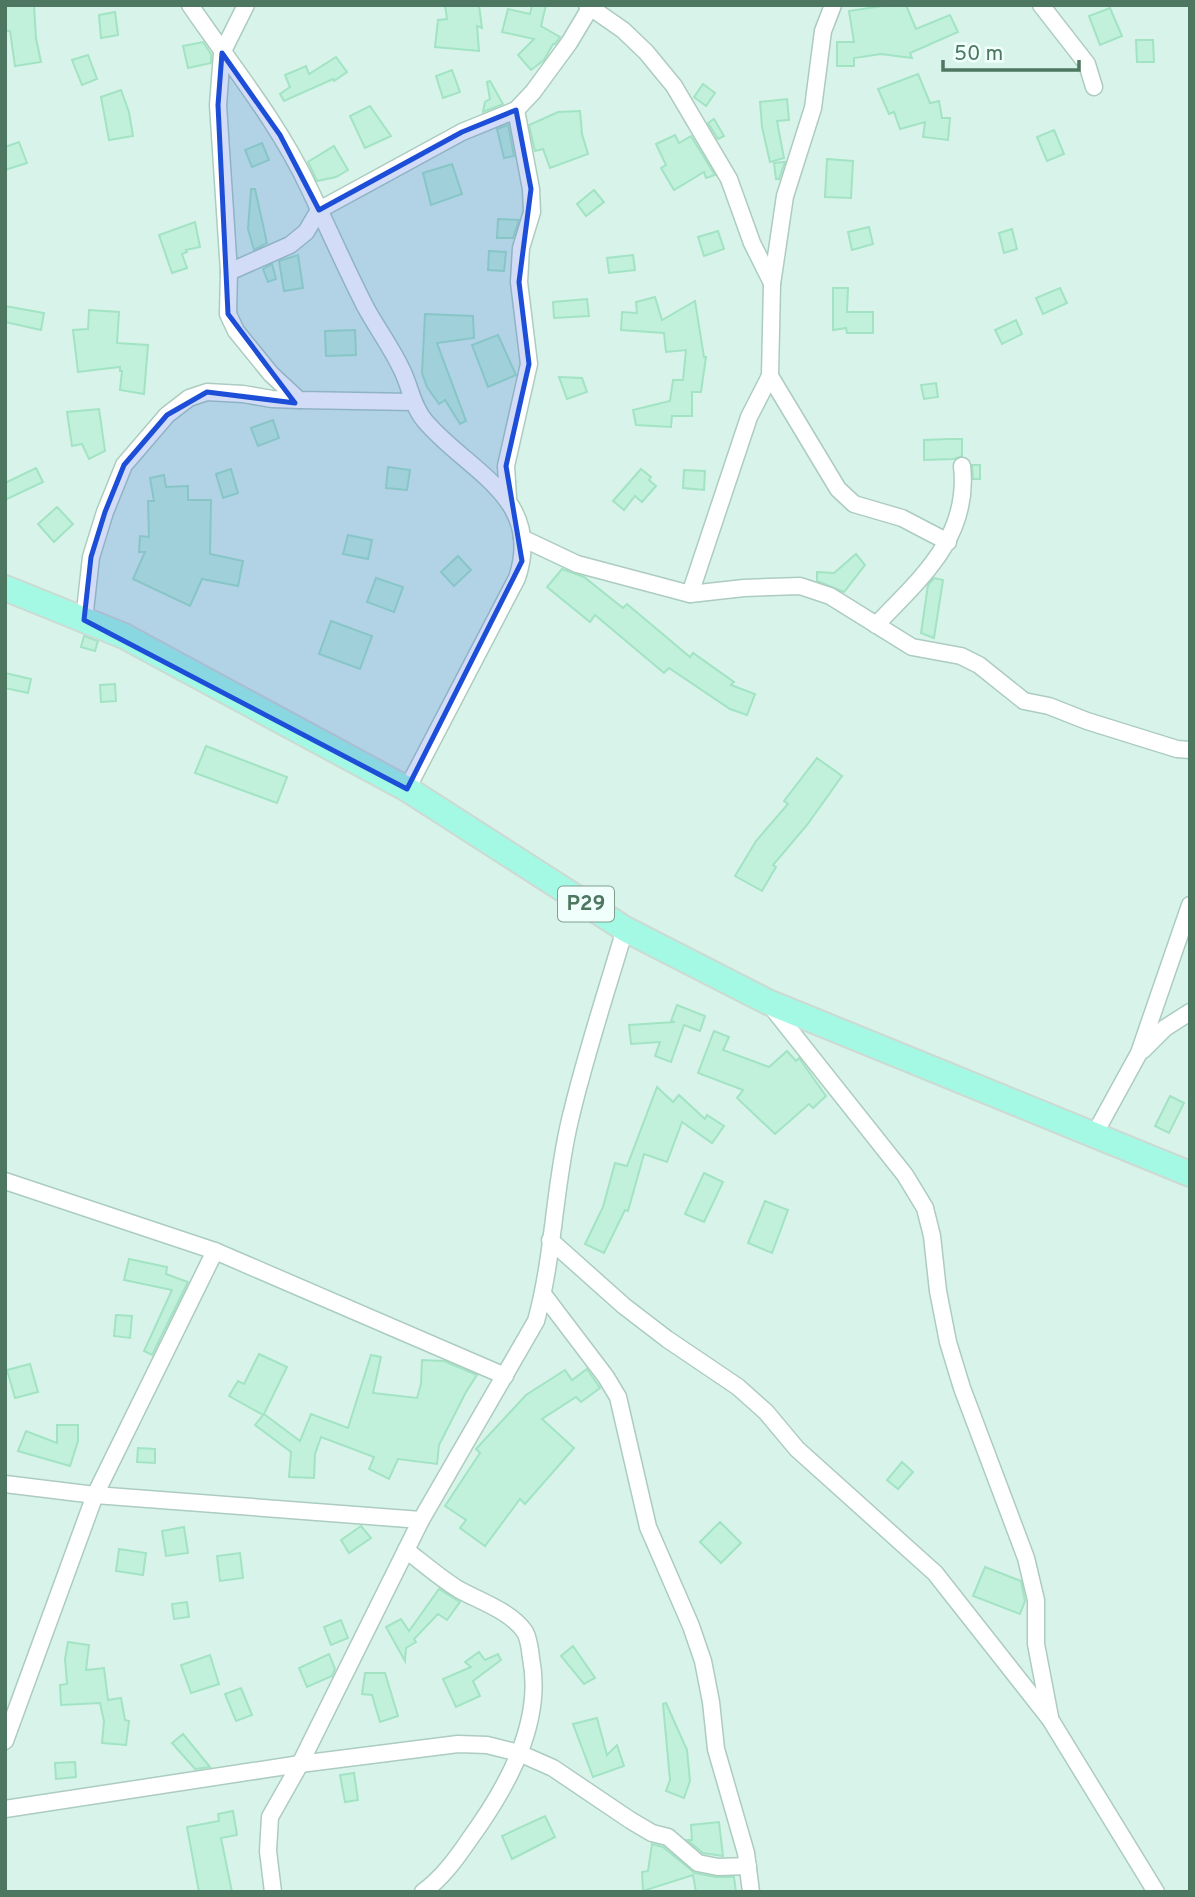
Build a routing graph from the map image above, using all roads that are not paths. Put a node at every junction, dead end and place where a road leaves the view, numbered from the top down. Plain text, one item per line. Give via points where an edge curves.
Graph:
1 (190, 5) edge
2 (246, 5) edge
3 (833, 5) edge
4 (1041, 5) edge
5 (589, 7) edge
6 (222, 52) junction
7 (1094, 87) dead end
8 (516, 110) junction
9 (319, 210) junction
10 (229, 272) junction
11 (772, 284) junction
12 (770, 376) junction
13 (299, 400) junction
14 (413, 402) junction
15 (962, 466) dead end
16 (508, 498) junction
17 (523, 538) junction
18 (948, 542) junction
19 (7, 583) edge
20 (690, 594) junction
21 (84, 620) junction
22 (876, 625) junction
23 (1190, 750) edge
24 (407, 789) junction
25 (1190, 905) edge
26 (625, 929) junction
27 (768, 1002) junction
28 (1190, 1012) edge
29 (1139, 1053) junction
30 (1094, 1135) junction
31 (1190, 1174) edge
32 (6, 1180) edge
33 (550, 1240) junction
34 (215, 1251) junction
35 (543, 1294) junction
36 (505, 1376) junction
37 (5, 1484) edge
38 (96, 1495) junction
39 (421, 1520) junction
40 (406, 1550) junction
41 (1051, 1719) junction
42 (5, 1741) edge
43 (519, 1753) junction
44 (300, 1765) junction
45 (5, 1810) edge
46 (748, 1866) junction
47 (273, 1892) edge
48 (423, 1892) edge
49 (751, 1892) edge
50 (1156, 1892) edge

1 - 6 street
2 - 6 street
3 - 11 street via 823,32 813,108 785,196
4 - 7 street via 1087,64
5 - 8 street via 541,82
5 - 11 street via 623,30 674,86 729,180
6 - 9 street via 280,135
6 - 10 street via 218,106
8 - 9 street via 461,132
8 - 16 street via 531,189 532,212 521,248 519,282 529,364 506,466
9 - 10 street via 306,232 290,245
9 - 14 street via 401,368
10 - 13 street via 228,314 236,331
11 - 12 street
12 - 18 street via 838,489 854,504 902,518
12 - 20 street via 749,417
13 - 14 street
13 - 21 street via 207,392 189,398 167,415 124,465 91,557
14 - 16 street via 422,419
15 - 18 street via 960,516
16 - 17 street
17 - 20 street via 578,564
17 - 24 street via 517,578
18 - 22 street
19 - 21 main road, P29
20 - 22 street via 800,586 830,596
21 - 24 main road, P29 via 124,636
22 - 23 street via 912,647 961,656 979,665 1024,701
24 - 26 main road, P29
25 - 29 street
26 - 27 main road, P29
26 - 33 street via 569,1121
27 - 30 main road, P29
27 - 41 street via 905,1175 925,1208 948,1342 1026,1558
28 - 29 street
29 - 30 street
30 - 31 main road, P29
32 - 34 street
33 - 35 street
33 - 41 street via 624,1306 738,1387 797,1449 935,1573
34 - 36 street
34 - 38 street
35 - 36 street via 536,1321
35 - 46 street via 618,1397 648,1527 703,1661 716,1749
36 - 39 street
37 - 38 street
38 - 39 street
38 - 42 street
39 - 40 street
40 - 43 street via 456,1588 512,1619 527,1635 535,1677 531,1716
40 - 44 street
41 - 50 street
43 - 44 street via 458,1744
43 - 46 street via 553,1768 652,1833 668,1837 698,1863
43 - 48 street via 493,1807 456,1859
44 - 45 street
44 - 47 street via 271,1817 268,1851
46 - 49 street

